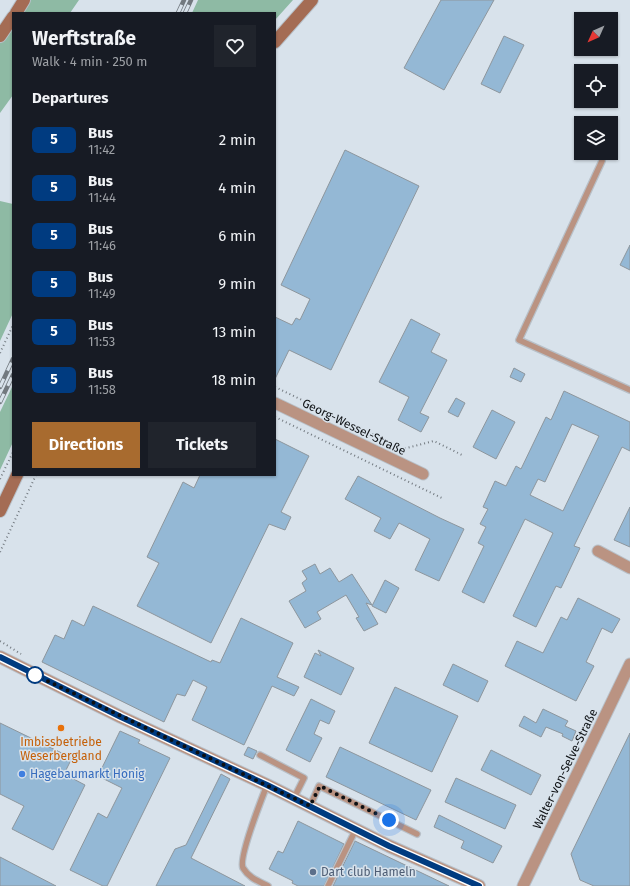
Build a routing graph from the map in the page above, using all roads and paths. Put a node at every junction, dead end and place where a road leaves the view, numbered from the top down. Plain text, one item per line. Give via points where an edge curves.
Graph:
1 (24, 0) edge
2 (312, 0) edge
3 (17, 12) edge
4 (12, 18) edge
5 (0, 36) edge
6 (276, 41) edge
7 (602, 161) dead end
8 (12, 327) edge
9 (0, 353) edge
10 (276, 387) edge
11 (630, 390) edge
12 (276, 403) edge
13 (276, 417) edge
14 (12, 454) edge
15 (464, 456) dead end
16 (423, 474) dead end
17 (17, 476) edge
18 (36, 476) edge
19 (0, 479) edge
20 (444, 499) dead end
21 (0, 511) edge
22 (598, 551) dead end
23 (0, 552) edge
24 (630, 568) edge
25 (0, 641) edge
26 (24, 656) dead end
27 (0, 657) edge
28 (630, 664) edge
29 (260, 755) dead end
30 (267, 785) junction
31 (294, 798) junction
32 (310, 806) junction
33 (356, 830) junction
34 (417, 834) dead end
35 (268, 886) edge
36 (328, 886) edge
37 (479, 886) edge
38 (522, 886) edge

1 - 3 main road
2 - 6 main road
4 - 5 main road
7 - 11 lane via 519,340
8 - 9 path
10 - 15 path via 403,450 434,441
12 - 16 street, Georg-Wessel-Straße
13 - 20 path
14 - 19 path
17 - 21 main road
18 - 23 path
22 - 24 street
25 - 26 path
27 - 30 street
28 - 38 street, Walter-von-Selve-Straße
29 - 31 lane via 304,778
30 - 31 street
30 - 35 lane via 242,857 242,867 251,878
31 - 32 street
32 - 33 street
32 - 34 lane via 320,786
33 - 36 lane
33 - 37 street via 458,880

